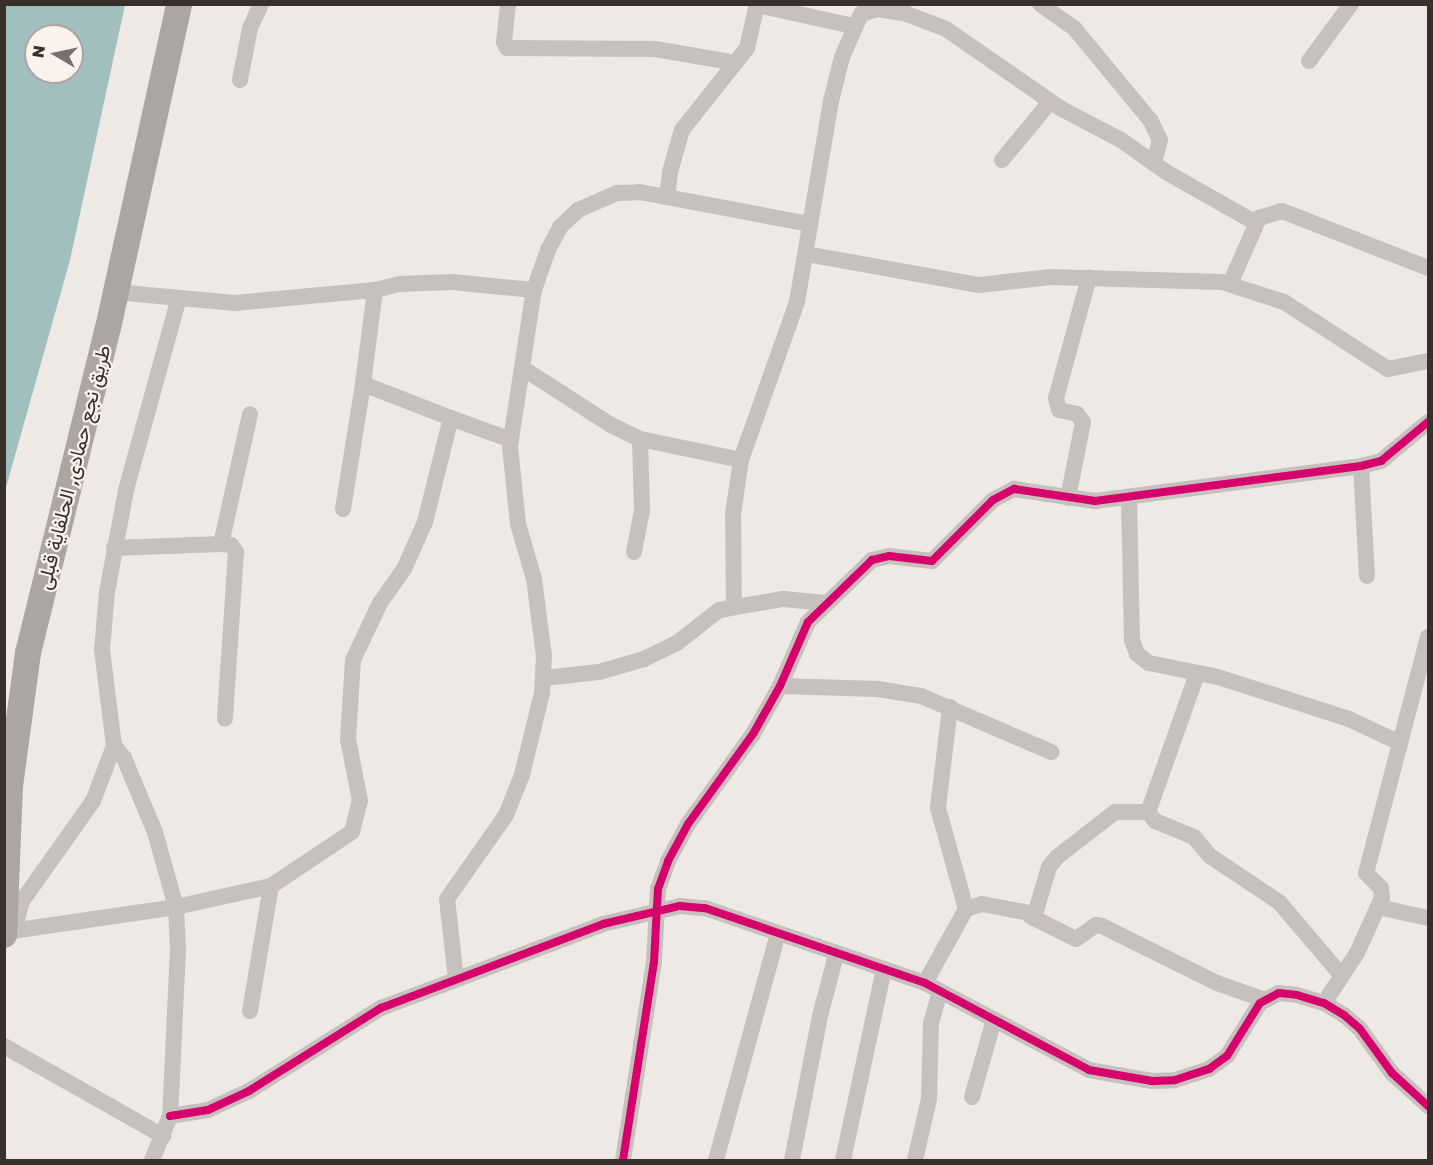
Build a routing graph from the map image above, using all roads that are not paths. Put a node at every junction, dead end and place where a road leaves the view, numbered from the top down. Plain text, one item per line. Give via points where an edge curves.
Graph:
1 (179, 4) edge
2 (261, 4) edge
3 (508, 4) edge
4 (1040, 4) edge
5 (1351, 4) edge
6 (757, 5) edge
7 (789, 8) edge
8 (854, 26) junction
9 (1309, 61) dead end
10 (736, 63) junction
11 (240, 80) dead end
12 (1050, 102) junction
13 (1002, 160) dead end
14 (1154, 163) junction
15 (667, 197) junction
16 (810, 224) junction
17 (1256, 224) junction
18 (806, 254) junction
19 (1428, 268) edge
20 (1089, 277) junction
21 (1230, 284) junction
22 (375, 290) junction
23 (534, 290) junction
24 (115, 292) junction
25 (179, 298) junction
26 (1428, 361) edge
27 (524, 369) junction
28 (363, 384) junction
29 (250, 414) dead end
30 (451, 418) junction
31 (1428, 422) edge
32 (640, 439) junction
33 (511, 440) junction
34 (741, 460) junction
35 (1361, 466) junction
36 (1068, 498) junction
37 (1129, 498) junction
38 (343, 509) dead end
39 (220, 544) junction
40 (114, 548) junction
41 (634, 552) dead end
42 (1367, 576) dead end
43 (827, 603) junction
44 (734, 607) junction
45 (1428, 637) edge
46 (1197, 674) junction
47 (544, 678) junction
48 (780, 686) junction
49 (950, 707) junction
50 (225, 719) dead end
51 (1398, 742) junction
52 (114, 746) junction
53 (1051, 752) dead end
54 (1148, 812) junction
55 (271, 886) junction
56 (176, 907) junction
57 (1378, 907) junction
58 (966, 909) junction
59 (655, 910) junction
60 (1030, 916) junction
61 (1428, 918) edge
62 (8, 933) edge
63 (778, 934) junction
64 (836, 955) junction
65 (884, 969) junction
66 (1342, 976) junction
67 (456, 980) junction
68 (925, 983) junction
69 (940, 991) junction
70 (1265, 1000) junction
71 (1324, 1003) junction
72 (250, 1011) dead end
73 (994, 1020) junction
74 (4, 1046) edge
75 (972, 1097) dead end
76 (1428, 1106) edge
77 (170, 1116) junction
78 (163, 1136) junction
79 (152, 1161) edge
80 (622, 1161) edge
81 (716, 1161) edge
82 (792, 1161) edge
83 (843, 1161) edge
84 (915, 1161) edge

1 - 24 main road, طريق نجع حمادى, الحلفاية قبلى
2 - 11 street via 250,28
3 - 10 street via 504,42 507,48 655,49
4 - 14 street via 1074,28 1151,121 1160,140
5 - 9 street
6 - 7 street
6 - 10 street via 752,39
7 - 8 street
8 - 12 street via 861,14 877,9 907,14 946,29
8 - 16 street via 831,101
10 - 15 street via 682,130 669,172
12 - 13 street
12 - 14 street via 1121,140
14 - 17 street
15 - 16 street
15 - 23 street via 617,193 578,210 560,226
16 - 18 street
17 - 19 street via 1270,213 1288,212
17 - 21 street
18 - 20 street via 979,285
18 - 34 street via 783,350
20 - 21 street
20 - 36 street via 1056,398 1059,410 1080,416 1083,422
21 - 26 street via 1284,302 1388,369
22 - 23 street via 399,284 452,282
22 - 25 street via 234,303
22 - 28 street
23 - 27 street
24 - 25 street
24 - 62 main road, طريق نجع حمادى, الحلفاية قبلى via 20,697 10,786
25 - 40 street
27 - 32 street
27 - 33 street
28 - 30 street
28 - 38 street
29 - 39 street
30 - 33 street
30 - 55 street via 424,522 404,569 380,603 353,660 348,739 360,801 357,824 352,832
31 - 35 street via 1381,461
32 - 34 street
32 - 41 street via 642,510
33 - 47 street via 511,481 522,548 534,579
34 - 44 street via 733,514
35 - 37 street
35 - 42 street
36 - 37 street
36 - 43 street via 1026,488 1007,492 932,561 882,556
37 - 46 street via 1132,640 1137,654 1149,663
39 - 40 street
39 - 50 street via 231,545 236,552
40 - 52 street via 102,650
43 - 44 street via 783,599
43 - 48 street via 808,622
44 - 47 street via 719,610 677,643 644,659 599,672
45 - 51 street
46 - 51 street via 1349,719
46 - 54 street
47 - 67 street via 536,725 506,814 447,899
48 - 49 street via 895,691
48 - 59 street via 753,734 673,852 658,889
49 - 53 street via 1007,736
49 - 58 street via 938,808
51 - 57 street via 1366,873 1381,888
52 - 56 street via 127,766 155,831
52 - 62 street via 93,801 22,901
54 - 60 street via 1115,812 1056,857 1049,867 1037,912
54 - 66 street via 1155,821 1188,833 1210,856 1279,902
55 - 56 street
55 - 72 street
56 - 62 street
56 - 77 street via 178,949
57 - 61 street
57 - 66 street via 1366,938
58 - 60 street via 982,904
58 - 68 street
59 - 63 street via 705,908
59 - 67 street via 603,924
59 - 80 street via 654,962
60 - 70 street via 1076,939 1096,925 1102,926 1217,983
63 - 64 street
63 - 81 street
64 - 65 street
64 - 82 street
65 - 68 street
65 - 83 street
66 - 71 street
67 - 77 street via 350,1024 249,1091 208,1110
68 - 69 street
69 - 73 street
69 - 84 street via 931,1023 928,1100
70 - 71 street via 1279,993
70 - 73 street via 1253,1011 1227,1056 1209,1069 1175,1080 1152,1081 1089,1070
71 - 76 street via 1360,1029 1392,1073
73 - 75 street
74 - 78 street
77 - 78 street
78 - 79 street

